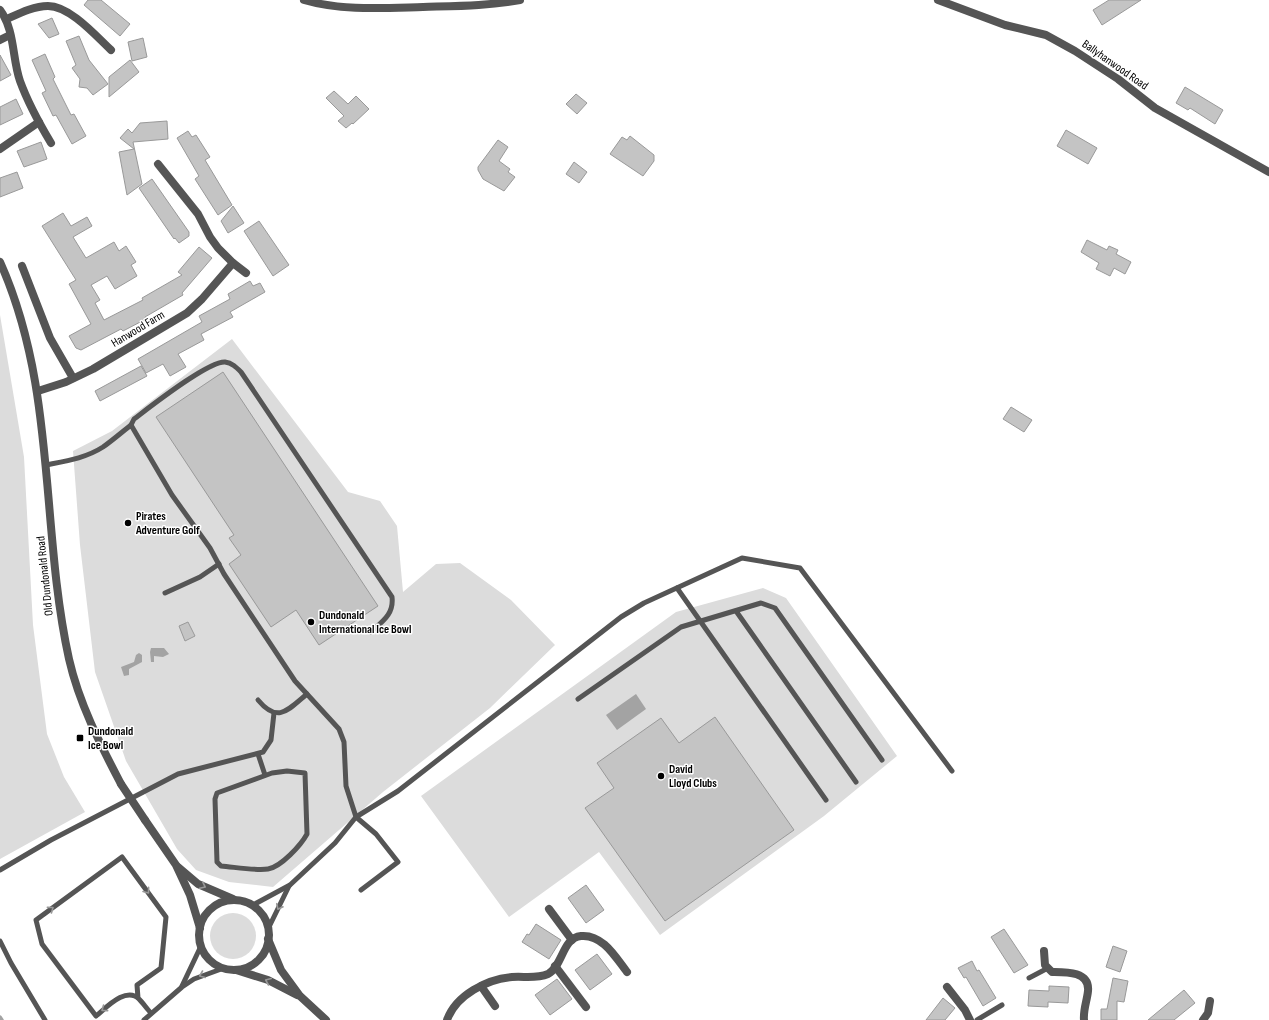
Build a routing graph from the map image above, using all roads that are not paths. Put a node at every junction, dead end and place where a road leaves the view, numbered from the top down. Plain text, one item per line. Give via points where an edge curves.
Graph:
1 (304, 0) edge
2 (520, 0) edge
3 (938, 0) edge
4 (0, 10) edge
5 (7, 19) junction
6 (10, 35) junction
7 (0, 40) edge
8 (111, 50) dead end
9 (39, 122) junction
10 (51, 143) dead end
11 (0, 149) edge
12 (158, 164) dead end
13 (1269, 172) edge
14 (0, 262) edge
15 (233, 263) junction
16 (22, 266) dead end
17 (0, 272) edge
18 (246, 273) dead end
19 (7, 278) junction
20 (73, 378) junction
21 (38, 391) junction
22 (131, 425) junction
23 (46, 465) junction
24 (219, 564) junction
25 (677, 588) junction
26 (165, 593) dead end
27 (736, 611) junction
28 (700, 622) junction
29 (371, 632) dead end
30 (307, 694) junction
31 (578, 699) dead end
32 (258, 700) dead end
33 (274, 713) junction
34 (258, 754) junction
35 (882, 760) dead end
36 (952, 771) dead end
37 (265, 775) junction
38 (856, 782) dead end
39 (826, 800) dead end
40 (356, 817) junction
41 (176, 865) junction
42 (0, 870) edge
43 (290, 885) junction
44 (361, 890) dead end
45 (235, 900) junction
46 (253, 905) junction
47 (549, 909) dead end
48 (200, 928) junction
49 (268, 929) junction
50 (268, 939) junction
51 (572, 940) junction
52 (0, 941) edge
53 (201, 946) junction
54 (1044, 951) dead end
55 (555, 966) junction
56 (224, 968) junction
57 (1048, 968) junction
58 (235, 970) junction
59 (627, 972) dead end
60 (1029, 978) dead end
61 (137, 986) junction
62 (481, 986) junction
63 (182, 987) junction
64 (947, 987) dead end
65 (124, 995) junction
66 (300, 996) junction
67 (138, 998) junction
68 (1210, 1001) dead end
69 (1002, 1005) dead end
70 (495, 1006) dead end
71 (586, 1007) dead end
72 (151, 1013) junction
73 (45, 1020) edge
74 (144, 1020) edge
75 (326, 1020) edge
76 (447, 1020) edge
77 (970, 1020) edge
78 (977, 1020) edge
79 (1084, 1020) edge
80 (1202, 1020) edge

1 - 2 street via 317,4 377,8 493,6
3 - 13 street, Ballyhanwood Road via 1005,25 1046,35 1075,51 1155,108
4 - 5 street
5 - 6 street
5 - 8 street via 31,8 49,6 67,11
6 - 7 street
6 - 9 street via 20,80
9 - 10 street
9 - 11 street
12 - 15 street via 198,214 218,248
14 - 19 street, Old Dundonald Road
15 - 18 street
15 - 20 street, Hanwood Farm via 187,313
16 - 20 street via 50,338
17 - 19 street
19 - 21 street, Old Dundonald Road via 18,310
20 - 21 street, Hanwood Farm
21 - 23 street, Old Dundonald Road
22 - 23 lane via 88,455
22 - 24 lane via 172,495
22 - 29 lane via 134,419 204,370 223,362 231,363 241,372 392,597 393,606 390,614
23 - 41 street, Old Dundonald Road, bridge via 60,605 69,659 80,696 96,736 121,784
24 - 26 lane via 200,577
24 - 30 lane via 295,681
25 - 28 lane
25 - 36 lane via 742,558 800,568
25 - 40 lane via 620,617 398,791
27 - 28 lane
27 - 35 lane via 761,603 775,608
27 - 38 lane
28 - 31 lane via 681,627
28 - 39 lane
30 - 33 lane via 284,712
30 - 40 lane via 330,717 344,742 346,786
32 - 33 lane via 266,710
33 - 34 lane via 271,740 264,752
34 - 37 lane
34 - 42 lane via 178,774
37 - 37 lane via 287,771 305,773 307,834 303,842 279,865 268,869 221,866 217,862 217,792
40 - 43 lane via 335,843
40 - 44 lane via 376,834 398,862
41 -> 45 street, Old Dundonald Road via 198,884
41 - 48 street, Old Dundonald Road via 190,895
43 - 46 lane
43 -> 49 lane
45 - 46 street
45 - 48 street via 225,901 211,908
46 - 49 street via 262,913
47 - 51 street
48 - 53 street
49 - 50 street
50 - 58 street via 265,951 259,959 245,968
50 - 66 street via 281,970
51 - 55 street
51 - 59 street via 582,936 592,937 607,946
52 - 73 lane
53 - 56 street via 208,959
53 - 63 lane
54 - 57 street via 1045,965
55 - 62 street via 549,973 540,976 500,979
55 - 71 street
56 - 58 street
56 -> 63 lane via 202,975
57 - 60 lane
57 - 79 street via 1052,972 1073,972 1084,978 1089,989
66 -> 58 street via 268,980
61 - 65 lane
65 -> 61 lane via 96,1016 42,944 36,920 122,857 166,916 161,968
61 - 67 lane
62 - 70 street
62 - 76 street via 453,1006
63 - 72 lane
64 - 77 street
65 - 67 lane via 130,994
66 - 75 street
67 - 72 lane
68 - 80 street via 1208,1013
69 - 78 lane
72 - 74 lane

